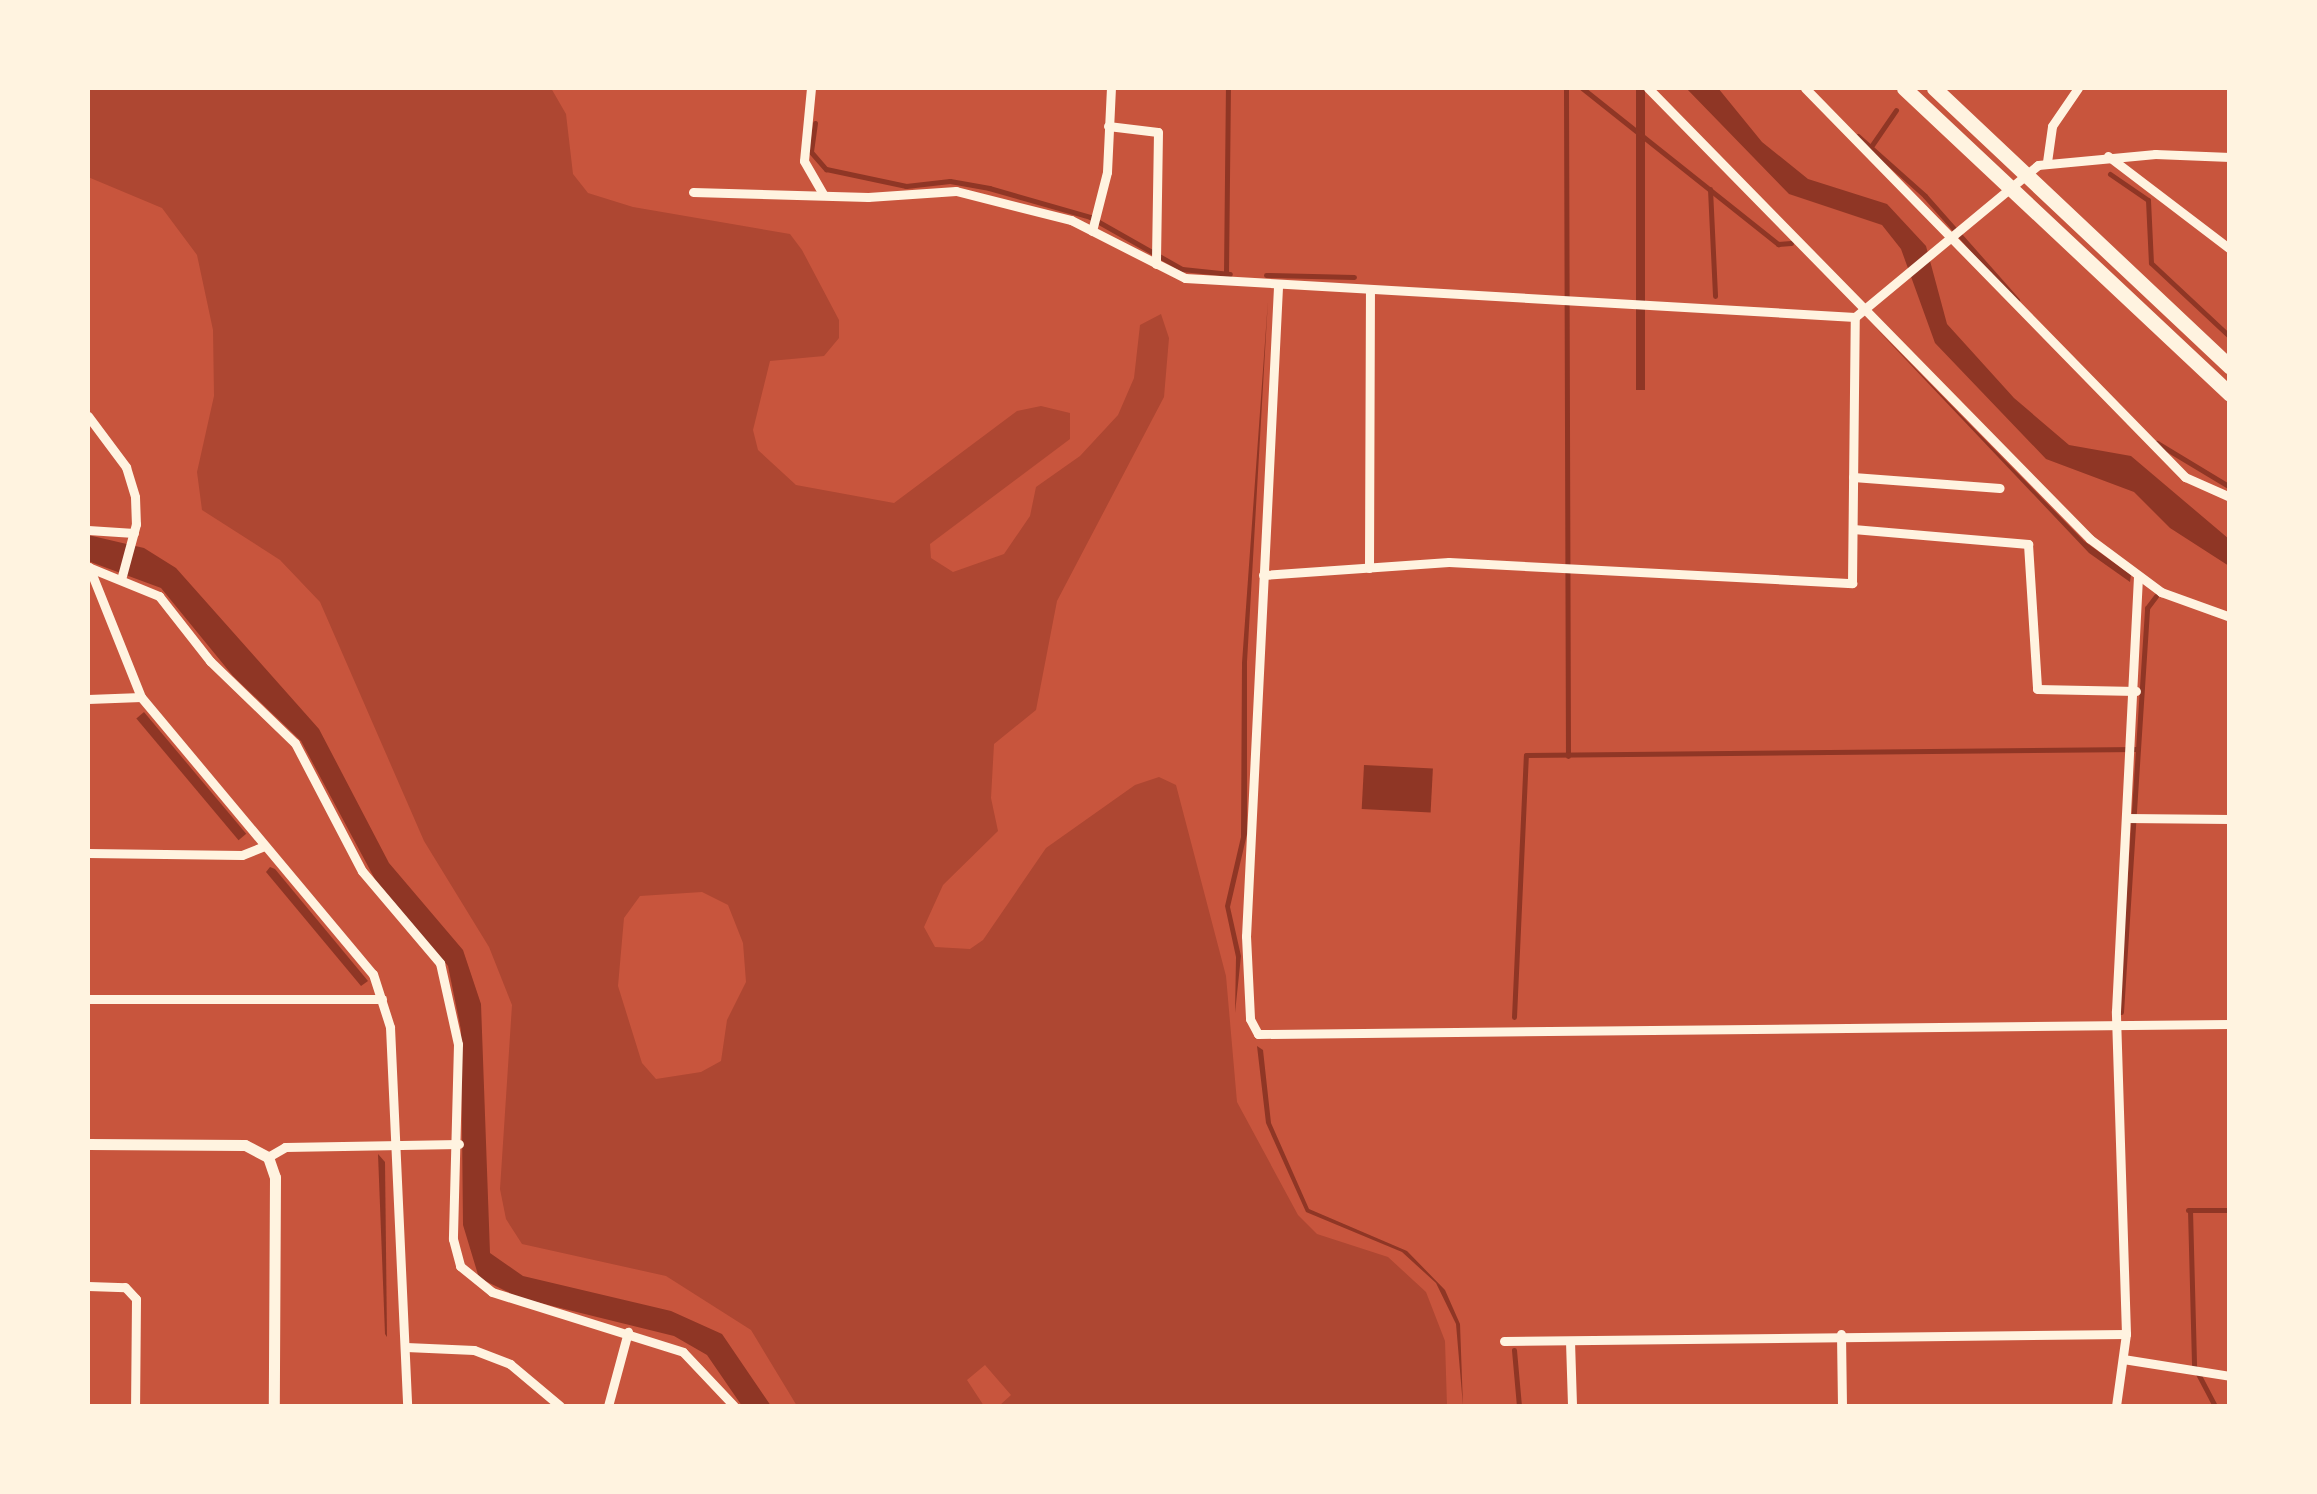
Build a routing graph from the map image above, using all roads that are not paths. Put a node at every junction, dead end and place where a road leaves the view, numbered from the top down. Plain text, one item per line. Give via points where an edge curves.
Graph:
1 (811, 88) edge
2 (1111, 88) edge
3 (1648, 88) edge
4 (1805, 88) edge
5 (1904, 88) edge
6 (1934, 88) edge
7 (2078, 88) edge
8 (1108, 126) junction
9 (2108, 156) junction
10 (2230, 157) edge
11 (2047, 162) junction
12 (2026, 173) junction
13 (2009, 186) junction
14 (694, 192) dead end
15 (822, 194) junction
16 (1092, 231) junction
17 (1950, 244) junction
18 (2230, 248) edge
19 (1156, 264) junction
20 (1278, 287) junction
21 (1370, 289) junction
22 (1860, 313) junction
23 (2230, 367) edge
24 (2230, 394) edge
25 (88, 416) edge
26 (1853, 477) junction
27 (2000, 488) dead end
28 (2230, 497) edge
29 (88, 530) edge
30 (1853, 530) junction
31 (132, 538) junction
32 (88, 567) edge
33 (1369, 568) junction
34 (123, 571) junction
35 (1264, 575) junction
36 (2138, 578) junction
37 (2230, 617) edge
38 (2136, 691) junction
39 (141, 697) junction
40 (88, 699) edge
41 (2126, 818) junction
42 (2230, 819) edge
43 (264, 846) junction
44 (88, 854) edge
45 (382, 999) junction
46 (88, 1000) edge
47 (2230, 1024) edge
48 (2118, 1025) junction
49 (88, 1144) edge
50 (396, 1144) junction
51 (460, 1144) junction
52 (268, 1157) junction
53 (88, 1286) edge
54 (628, 1332) junction
55 (1841, 1334) junction
56 (2126, 1334) junction
57 (1504, 1341) dead end
58 (1570, 1341) junction
59 (406, 1347) junction
60 (2123, 1360) junction
61 (2230, 1376) edge
62 (134, 1406) edge
63 (274, 1406) edge
64 (406, 1406) edge
65 (560, 1406) edge
66 (608, 1406) edge
67 (734, 1406) edge
68 (1572, 1406) edge
69 (1842, 1406) edge
70 (2116, 1406) edge

1 - 15 street via 804,161
2 - 8 street
3 - 22 street
4 - 17 street
5 - 13 highway
6 - 12 highway
7 - 11 street via 2052,126
8 - 16 street via 1108,172
8 - 19 street via 1158,132
9 - 10 street
9 - 11 street
9 - 18 street
11 - 12 street
12 - 13 street
12 - 23 highway
13 - 17 street
13 - 24 highway
14 - 15 street
15 - 16 street via 956,191
16 - 19 street
17 - 22 street
17 - 28 street via 2185,476
19 - 20 street via 1185,278
20 - 21 street
20 - 35 street
21 - 22 street
21 - 33 street
22 - 26 street
22 - 36 street
25 - 31 street via 126,467 135,497
26 - 27 street
26 - 30 street
29 - 31 street
30 - 33 street via 1852,583 1449,562
30 - 38 street via 2028,544 2037,690
31 - 34 street
32 - 34 street
32 - 39 street
33 - 35 street
34 - 51 street via 159,596 210,660 295,742 362,871 440,962 458,1044
35 - 48 street via 1246,936 1250,1019 1258,1034
36 - 37 street via 2186,604
36 - 38 street
38 - 41 street
39 - 40 street
39 - 43 street
41 - 42 street
41 - 48 street
43 - 44 street via 242,855
43 - 45 street via 374,974
45 - 46 street
45 - 50 street
47 - 48 street
48 - 56 street
49 - 52 street via 245,1146
50 - 51 street
50 - 52 street via 284,1147
50 - 59 street
51 - 54 street via 453,1239 460,1266 492,1292
52 - 63 street via 274,1177
53 - 62 street via 125,1287 136,1298
54 - 66 street
54 - 67 street via 693,1359
55 - 56 street
55 - 58 street
55 - 69 street
56 - 60 street
57 - 58 street
58 - 68 street
59 - 64 street
59 - 65 street via 474,1350 510,1364
60 - 61 street
60 - 70 street

